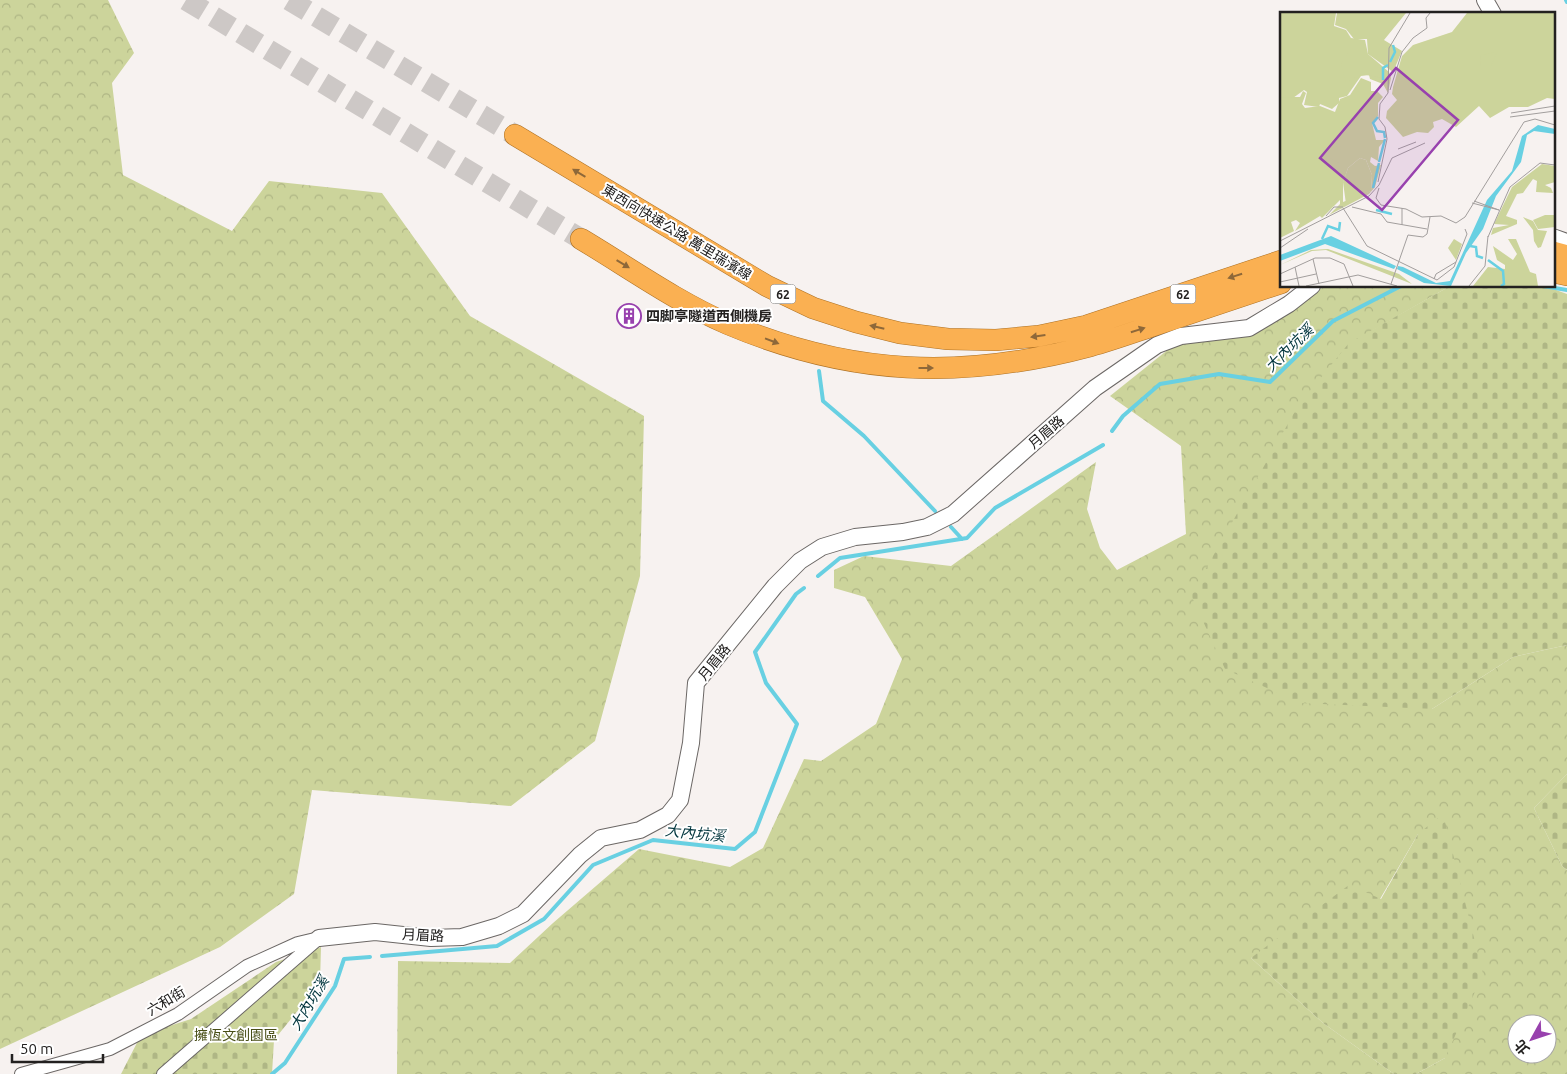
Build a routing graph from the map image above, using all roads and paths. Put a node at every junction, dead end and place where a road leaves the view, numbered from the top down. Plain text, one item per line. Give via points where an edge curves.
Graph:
1 (1485, 0) edge
2 (1492, 12) edge
3 (515, 135) tunnel mouth
4 (1554, 236) edge
5 (581, 239) tunnel mouth
6 (1567, 240) edge
7 (1554, 252) edge
8 (1567, 256) edge
9 (1280, 261) edge
10 (1554, 272) edge
11 (1567, 275) edge
12 (1280, 283) edge
13 (1309, 288) edge
14 (1089, 336) junction
15 (319, 938) junction
16 (21, 1074) edge
17 (163, 1074) edge

1 - 2 street
14 -> 3 highway, 東西向快速公路 萬里瑞濱線 / 62 via 948,339 900,333 813,308 767,286
4 - 6 street
5 -> 14 highway, 東西向快速公路 萬里瑞濱線 / 62 via 727,323 779,343 826,356 874,365 923,369 986,366 1038,358
7 - 8 highway
9 -> 14 highway, 東西向快速公路 萬里瑞濱線 / 62
10 - 11 highway
14 -> 12 highway, 東西向快速公路 萬里瑞濱線 / 62
13 - 15 street, 月眉路 via 1249,328 1181,336 1157,345 1095,388 953,514 927,527 855,536 822,547 800,561 775,586 696,683 680,800 668,815 640,830 602,838 580,855 523,914 499,926 462,937 431,938 375,932
15 - 16 street, 六和街 via 298,943 247,966 178,1014 110,1050
15 - 17 street

